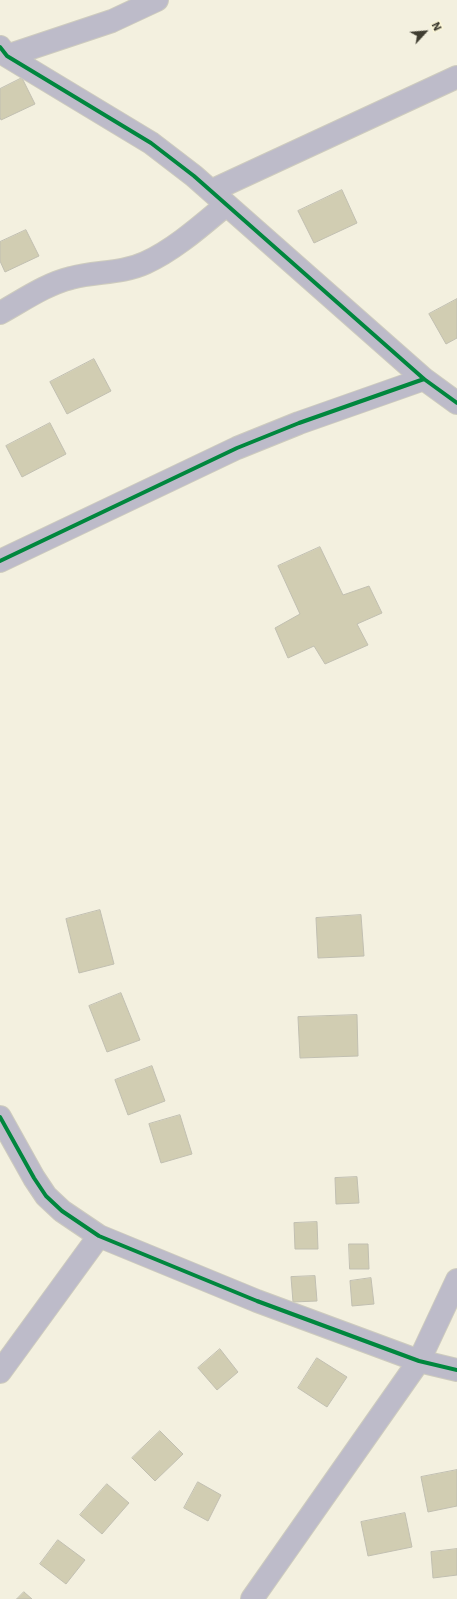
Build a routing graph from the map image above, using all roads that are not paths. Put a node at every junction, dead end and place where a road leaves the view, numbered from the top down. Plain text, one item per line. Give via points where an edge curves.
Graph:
1 (157, 0) edge
2 (4, 52) edge
3 (457, 77) edge
4 (218, 198) junction
5 (0, 313) edge
6 (424, 379) junction
7 (457, 403) edge
8 (0, 561) edge
9 (0, 1118) edge
10 (99, 1236) junction
11 (457, 1280) edge
12 (419, 1360) junction
13 (457, 1370) edge
14 (0, 1372) edge
15 (252, 1599) edge

1 - 2 street via 112,21
2 - 4 street via 151,143
3 - 4 street
4 - 5 street via 186,238 145,263 122,271 71,278 53,284
4 - 6 street
6 - 7 street
6 - 8 street via 237,448
9 - 10 street via 46,1196 62,1211
10 - 12 street via 257,1301
10 - 14 street
11 - 12 street
12 - 13 street
12 - 15 street

